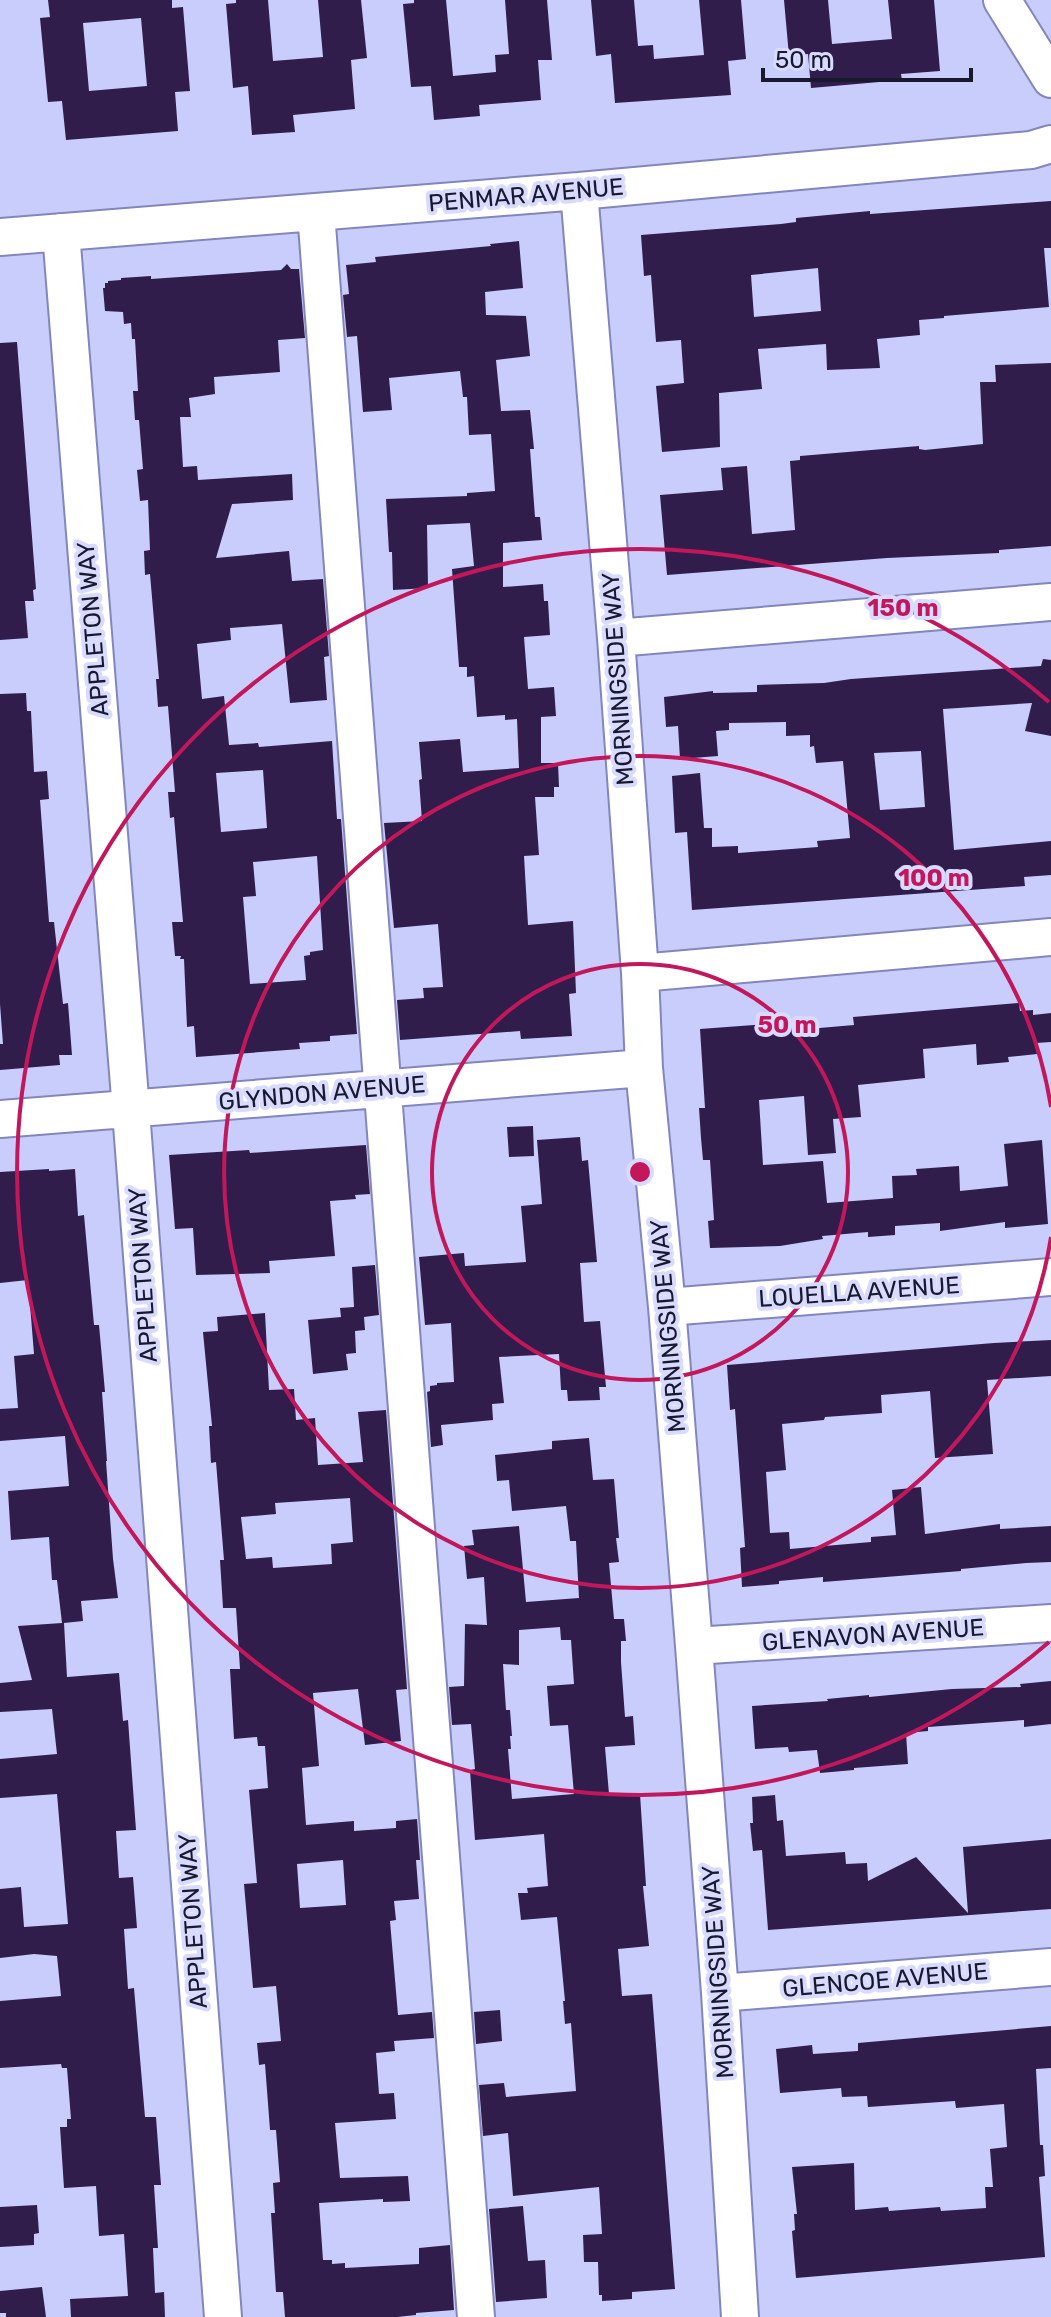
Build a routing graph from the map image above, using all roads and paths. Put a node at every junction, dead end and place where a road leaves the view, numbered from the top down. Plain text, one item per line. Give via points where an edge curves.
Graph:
1 (1002, 0) edge
2 (1051, 79) edge
3 (1051, 144) edge
4 (579, 191) junction
5 (316, 212) junction
6 (61, 232) junction
7 (0, 237) edge
8 (1051, 602) edge
9 (616, 638) junction
10 (1051, 937) edge
11 (640, 973) junction
12 (644, 1068) junction
13 (383, 1089) junction
14 (130, 1109) junction
15 (0, 1119) edge
16 (1051, 1277) edge
17 (667, 1307) junction
18 (1051, 1623) edge
19 (694, 1646) junction
20 (1051, 1967) edge
21 (720, 1993) junction
22 (223, 2317) edge
23 (476, 2317) edge
24 (740, 2317) edge

1 - 2 street
3 - 4 street, PENMAR AVENUE
4 - 5 street, PENMAR AVENUE
4 - 9 street, MORNINGSIDE WAY
5 - 6 street, PENMAR AVENUE
5 - 13 street
6 - 7 street, PENMAR AVENUE
6 - 14 street, APPLETON WAY
8 - 9 street
9 - 11 street, MORNINGSIDE WAY
10 - 11 street
11 - 12 street, MORNINGSIDE WAY
12 - 13 street, GLYNDON AVENUE
12 - 17 street, MORNINGSIDE WAY
13 - 14 street, GLYNDON AVENUE
13 - 23 street
14 - 15 street, GLYNDON AVENUE
14 - 22 street, APPLETON WAY
16 - 17 street, LOUELLA AVENUE
17 - 19 street, MORNINGSIDE WAY
18 - 19 street, GLENAVON AVENUE
19 - 21 street, MORNINGSIDE WAY
20 - 21 street, GLENCOE AVENUE
21 - 24 street, MORNINGSIDE WAY

